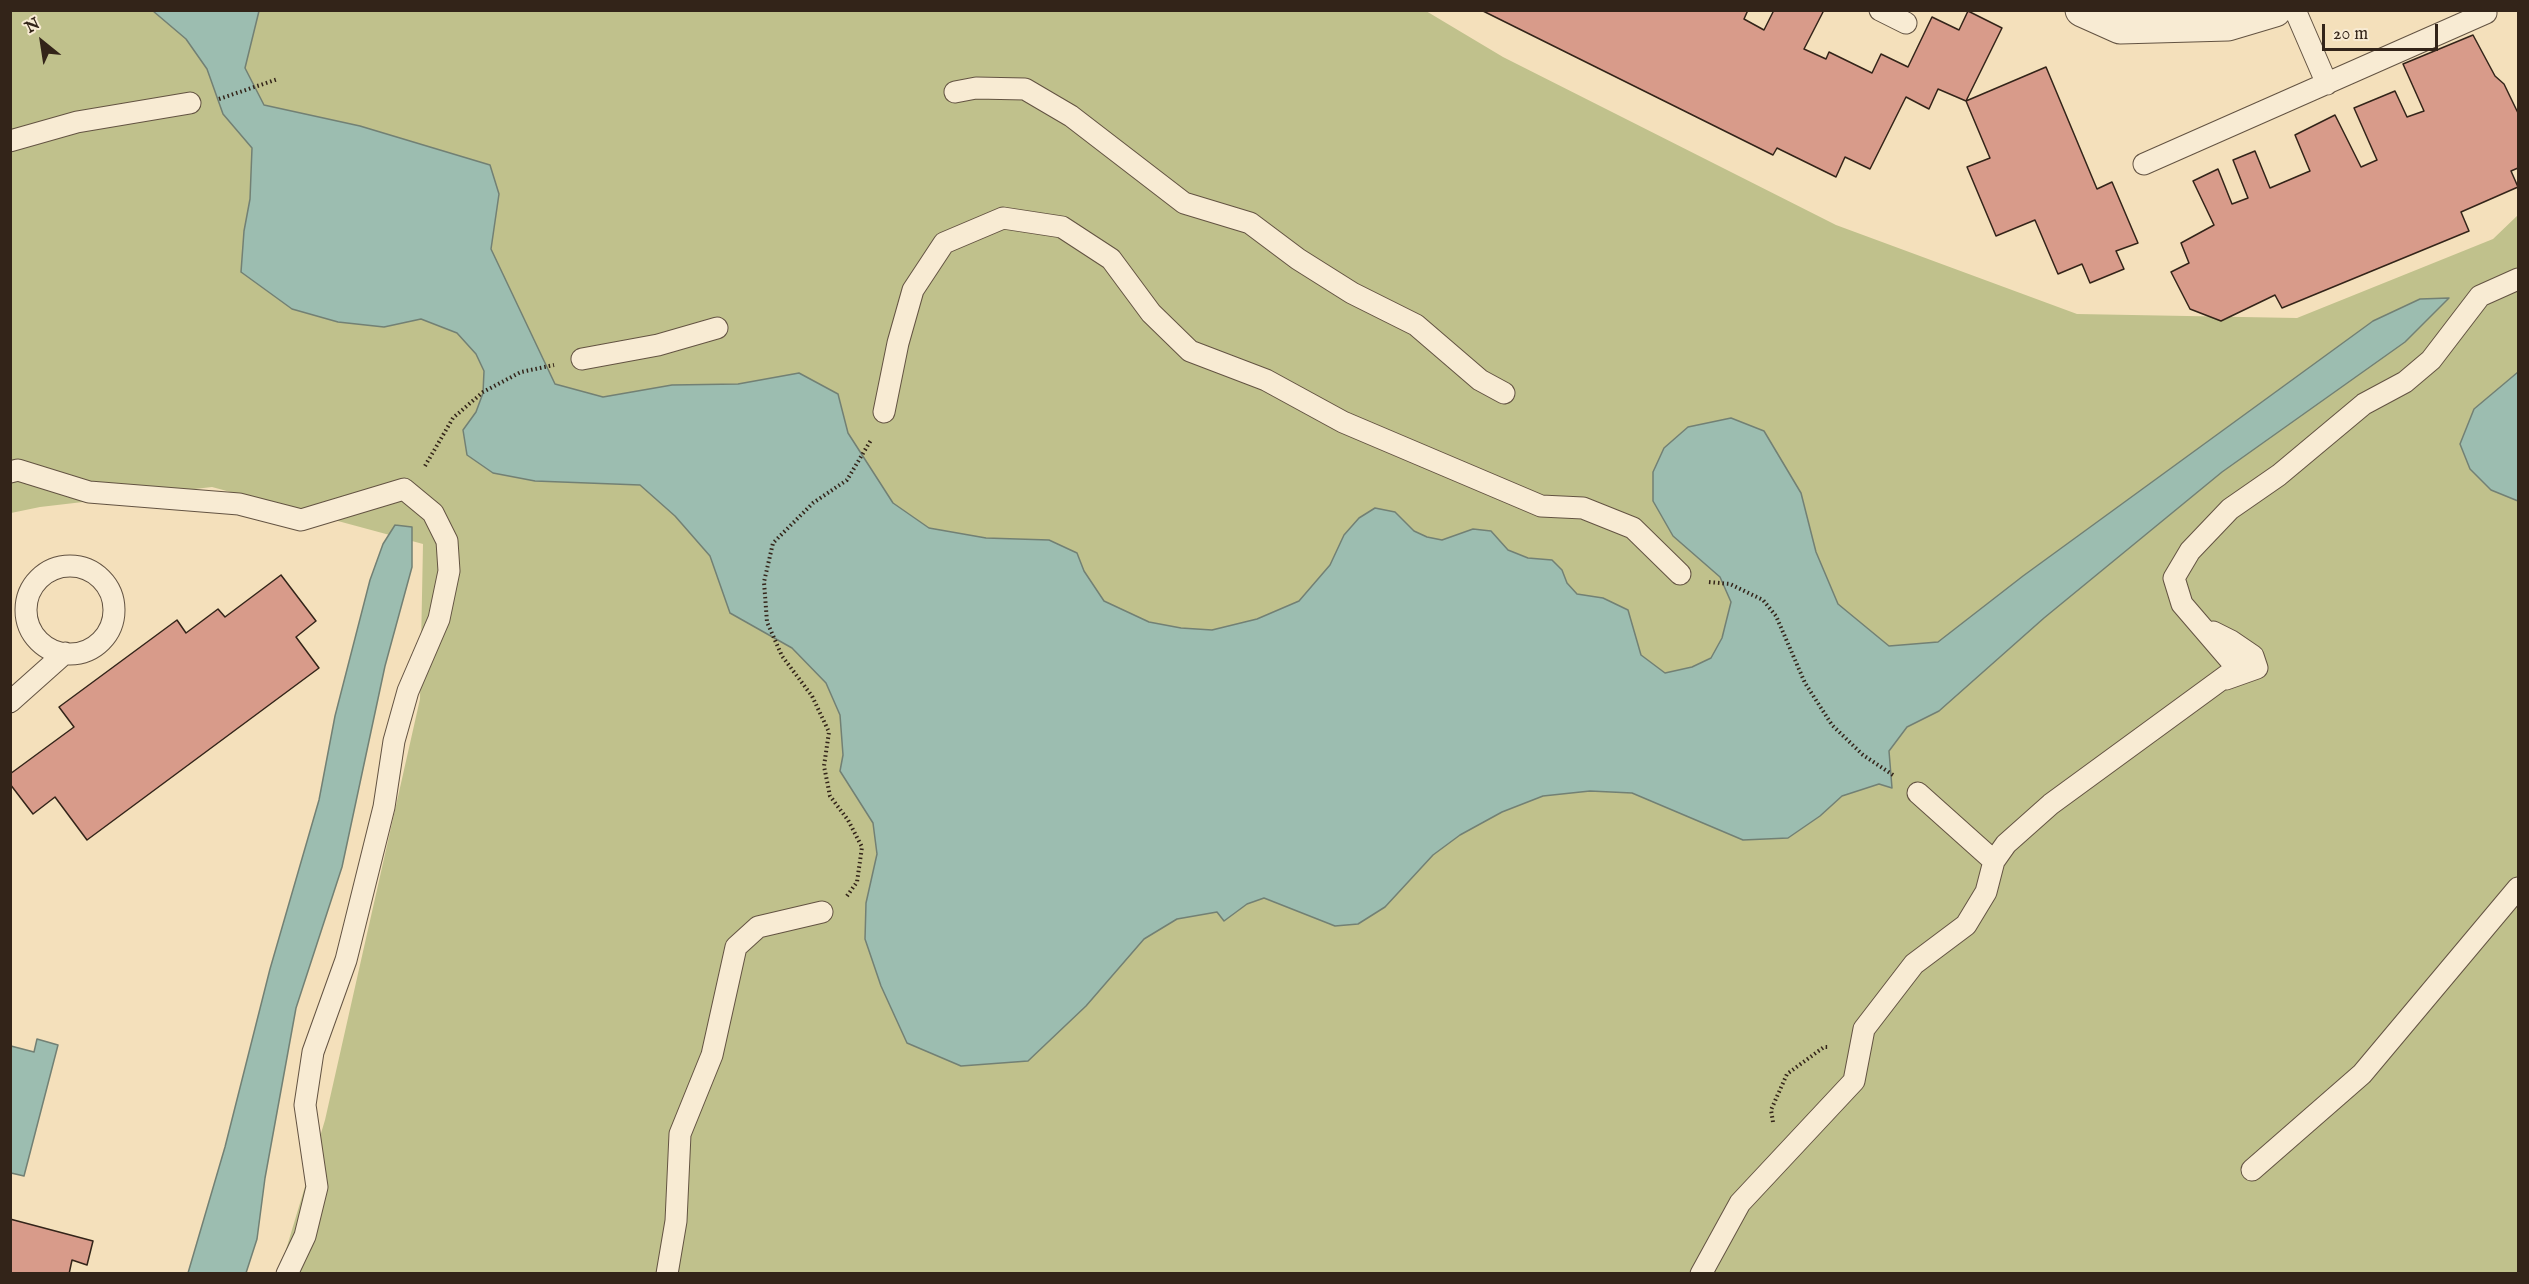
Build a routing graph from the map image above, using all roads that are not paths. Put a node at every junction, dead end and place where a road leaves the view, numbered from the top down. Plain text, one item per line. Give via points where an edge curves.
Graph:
1 (1880, 10) edge
2 (2082, 10) edge
3 (2275, 10) edge
4 (2295, 10) edge
5 (2486, 13) dead end
6 (1906, 23) dead end
7 (2327, 84) junction
8 (955, 92) dead end
9 (190, 103) road end
10 (10, 141) edge
11 (2144, 164) dead end
12 (2518, 279) edge
13 (717, 328) dead end
14 (582, 359) road end
15 (1504, 393) dead end
16 (884, 412) road end
17 (10, 472) edge
18 (1680, 574) road end
19 (19, 598) edge
20 (2202, 626) junction
21 (65, 653) junction
22 (2218, 682) junction
23 (10, 702) edge
24 (1918, 793) road end
25 (1994, 861) junction
26 (2518, 888) edge
27 (822, 912) road end
28 (2252, 1170) dead end
29 (287, 1274) edge
30 (667, 1274) edge
31 (1701, 1274) edge

1 - 6 lane
2 - 3 street via 2120,27 2228,24
4 - 7 lane
5 - 7 lane
7 - 11 lane
8 - 15 lane via 976,88 1025,89 1071,116 1184,203 1250,223 1352,293 1416,325 1480,380
9 - 10 lane via 77,122
12 - 20 lane via 2480,296 2432,360 2405,382 2364,404 2279,475 2230,508 2190,551 2174,578 2182,604
13 - 14 lane via 658,345
16 - 18 lane via 913,290 944,243 1003,218 1062,227 1111,259 1151,313 1190,351 1266,380 1343,422 1541,506 1583,508 1633,528
17 - 29 lane via 18,470 89,492 239,504 301,520 404,489 433,513 447,541 449,571 439,619 408,691 346,960 313,1052 305,1105 317,1187 305,1236
19 - 21 lane via 36,639
19 - 21 lane via 45,573 65,567 86,569 99,577 113,600 110,629 90,649
20 - 22 lane via 2237,668
20 - 22 lane via 2253,656 2257,668
21 - 23 lane
22 - 25 lane via 2051,804 2006,844
24 - 25 lane
25 - 31 lane via 1986,892 1966,925 1914,964 1864,1029 1854,1081 1740,1203
26 - 28 lane via 2362,1074
27 - 30 lane via 758,927 736,947 712,1055 680,1134 676,1221

